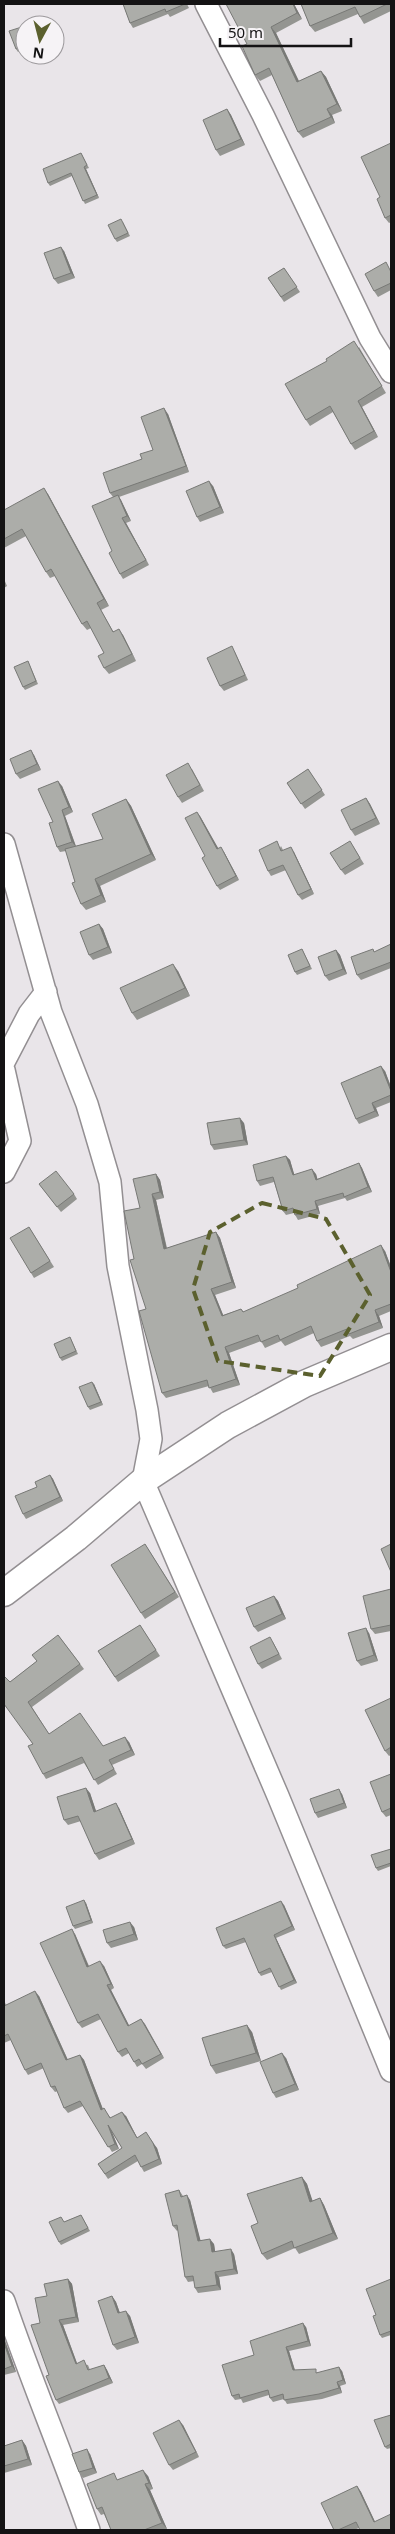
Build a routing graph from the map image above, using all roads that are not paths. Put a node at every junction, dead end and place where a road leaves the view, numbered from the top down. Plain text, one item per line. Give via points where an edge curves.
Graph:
1 (206, 4) edge
2 (391, 372) edge
3 (4, 844) edge
4 (46, 992) junction
5 (4, 1062) edge
6 (4, 1070) edge
7 (4, 1172) edge
8 (391, 1347) edge
9 (143, 1481) junction
10 (4, 1593) edge
11 (391, 2071) edge
12 (4, 2301) edge
13 (89, 2530) edge

1 - 2 street via 370,338
3 - 4 street
4 - 5 street
4 - 9 street via 87,1104 110,1182 118,1266 151,1439
6 - 7 street via 20,1141
8 - 9 street via 304,1384 245,1416
9 - 10 street
9 - 11 street
12 - 13 street

